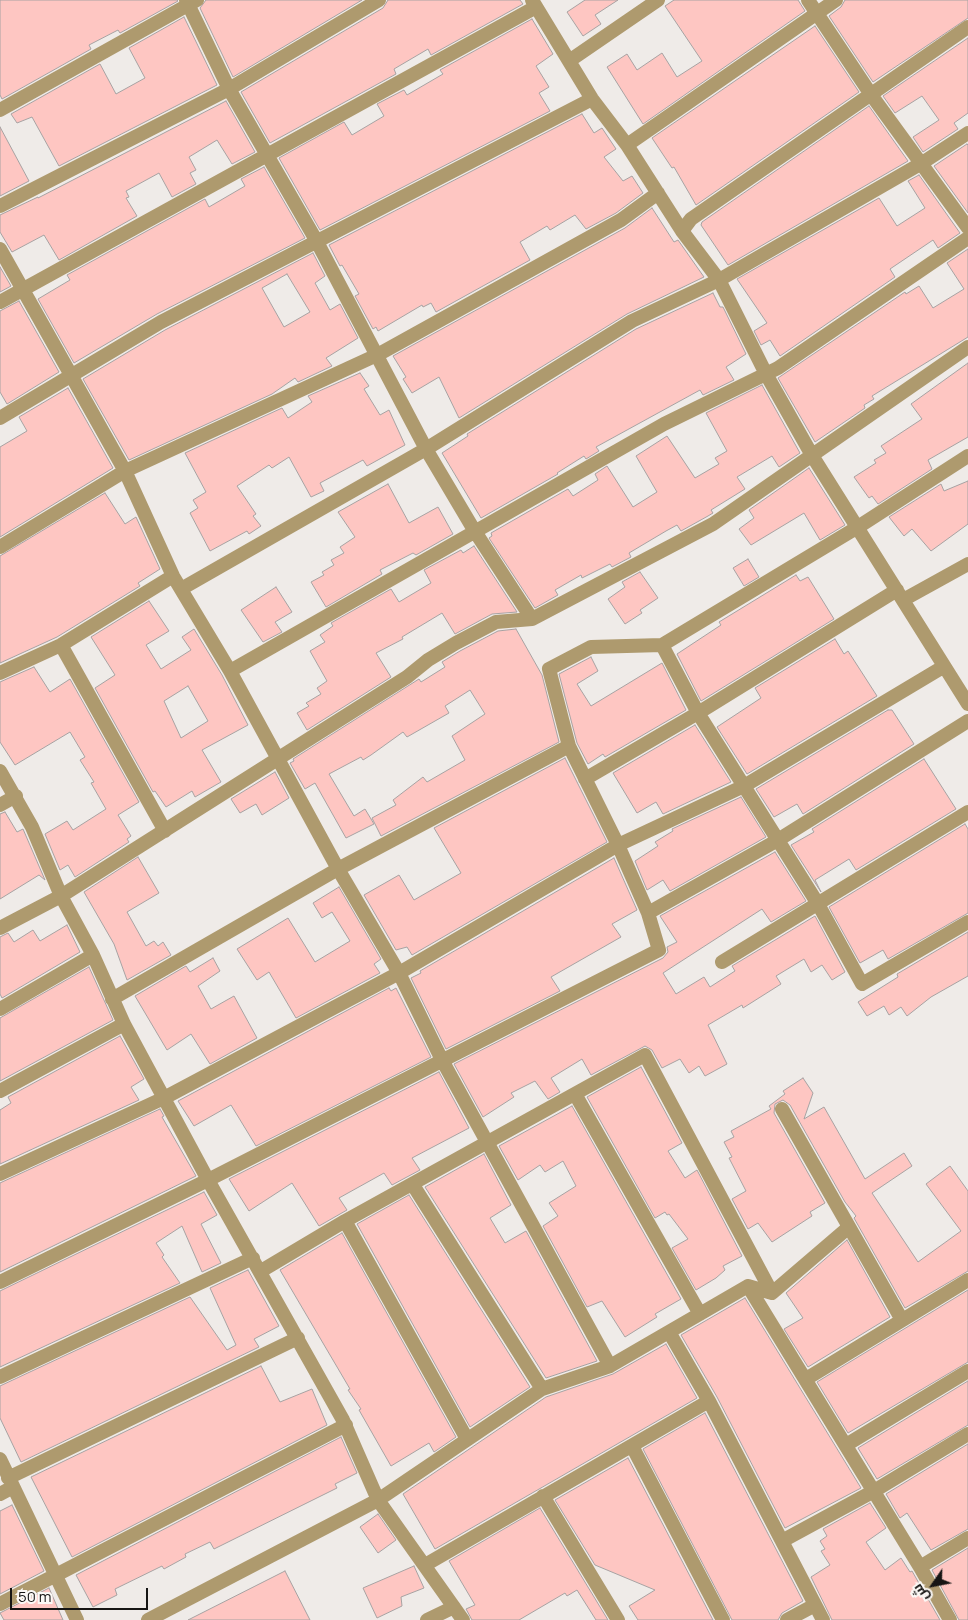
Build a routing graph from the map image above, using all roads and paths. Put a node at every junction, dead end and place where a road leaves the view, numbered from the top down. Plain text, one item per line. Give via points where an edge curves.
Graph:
1 (378, 0) edge
2 (658, 0) edge
3 (808, 0) edge
4 (836, 0) edge
5 (191, 2) edge
6 (534, 3) edge
7 (817, 13) junction
8 (968, 28) edge
9 (569, 61) junction
10 (229, 89) junction
11 (872, 96) junction
12 (592, 99) junction
13 (0, 110) edge
14 (968, 133) edge
15 (627, 145) junction
16 (267, 155) junction
17 (922, 164) junction
18 (658, 193) junction
19 (0, 206) edge
20 (968, 228) edge
21 (682, 231) junction
22 (968, 238) edge
23 (316, 240) junction
24 (0, 249) edge
25 (719, 280) junction
26 (22, 290) junction
27 (0, 302) edge
28 (968, 347) edge
29 (377, 355) junction
30 (766, 374) junction
31 (70, 376) junction
32 (0, 418) edge
33 (426, 449) junction
34 (968, 456) edge
35 (813, 457) junction
36 (125, 471) junction
37 (858, 527) junction
38 (474, 530) junction
39 (0, 547) edge
40 (968, 564) edge
41 (173, 576) junction
42 (181, 589) junction
43 (900, 595) junction
44 (532, 619) junction
45 (62, 645) junction
46 (662, 645) junction
47 (943, 666) junction
48 (230, 672) junction
49 (0, 673) edge
50 (968, 704) edge
51 (698, 713) junction
52 (968, 721) edge
53 (569, 746) junction
54 (279, 759) junction
55 (0, 771) edge
56 (585, 779) junction
57 (744, 786) junction
58 (16, 796) junction
59 (0, 805) edge
60 (968, 812) edge
61 (165, 830) junction
62 (778, 840) junction
63 (618, 845) junction
64 (338, 868) junction
65 (61, 896) junction
66 (818, 904) junction
67 (648, 913) junction
68 (968, 922) edge
69 (0, 928) edge
70 (93, 955) junction
71 (722, 962) dead end
72 (399, 973) junction
73 (112, 999) junction
74 (0, 1009) edge
75 (124, 1024) junction
76 (442, 1060) junction
77 (0, 1091) edge
78 (575, 1094) junction
79 (164, 1098) junction
80 (782, 1109) dead end
81 (487, 1143) junction
82 (0, 1174) edge
83 (208, 1180) junction
84 (414, 1184) junction
85 (345, 1221) junction
86 (849, 1227) junction
87 (257, 1264) junction
88 (968, 1280) edge
89 (0, 1282) edge
90 (748, 1286) junction
91 (772, 1293) junction
92 (700, 1314) junction
93 (902, 1320) junction
94 (669, 1332) junction
95 (298, 1338) junction
96 (610, 1366) junction
97 (968, 1371) edge
98 (0, 1377) edge
99 (806, 1378) junction
100 (542, 1389) junction
101 (709, 1402) junction
102 (346, 1426) junction
103 (968, 1434) edge
104 (467, 1439) junction
105 (632, 1446) junction
106 (846, 1446) junction
107 (0, 1459) edge
108 (11, 1483) junction
109 (874, 1491) junction
110 (0, 1494) edge
111 (543, 1496) junction
112 (378, 1500) junction
113 (968, 1538) edge
114 (782, 1541) junction
115 (425, 1565) junction
116 (920, 1567) junction
117 (56, 1576) junction
118 (0, 1604) edge
119 (815, 1605) junction
120 (454, 1607) junction
121 (77, 1620) edge
122 (148, 1620) edge
123 (427, 1620) edge
124 (463, 1620) edge
125 (618, 1620) edge
126 (723, 1620) edge
127 (787, 1620) edge
128 (823, 1620) edge
129 (950, 1620) edge

1 - 10 street
2 - 9 street
3 - 7 street
4 - 7 street
5 - 10 street
5 - 13 street
6 - 9 street
6 - 16 street
7 - 11 street
7 - 15 street
8 - 11 street
9 - 12 street
10 - 16 street
10 - 19 street
11 - 17 street
11 - 21 street via 691,219
12 - 15 street
12 - 23 street
14 - 17 street
15 - 18 street
16 - 23 street
16 - 26 street
17 - 20 street
17 - 25 street
18 - 21 street
18 - 29 street via 620,220
21 - 25 street
22 - 30 street
23 - 29 street
23 - 31 street via 161,322
24 - 26 street
25 - 30 street
25 - 33 street via 632,321
26 - 27 street
26 - 31 street
28 - 35 street
29 - 33 street
29 - 36 street
30 - 35 street
30 - 38 street via 664,424
31 - 32 street
31 - 36 street
33 - 38 street
33 - 42 street
34 - 37 street
35 - 37 street
35 - 44 street via 714,524
36 - 39 street
36 - 41 street
37 - 43 street
37 - 46 street
38 - 44 street
38 - 48 street
40 - 43 street
41 - 42 street
41 - 45 street
42 - 48 street
43 - 47 street
43 - 51 street
44 - 54 street via 496,622 456,643
45 - 49 street
45 - 61 street
46 - 51 street
46 - 53 street via 591,646 549,669
47 - 50 street
47 - 57 street
48 - 54 street
51 - 56 street
51 - 57 street
52 - 62 street
53 - 56 street
53 - 64 street
54 - 61 street
54 - 64 street
55 - 58 street
56 - 63 street
57 - 62 street
57 - 63 street
58 - 59 street
58 - 65 street
60 - 66 street
61 - 65 street
62 - 66 street
62 - 67 street
63 - 67 street
63 - 72 street
64 - 72 street
64 - 73 street
65 - 69 street
65 - 70 street
66 - 68 street via 862,984
66 - 71 street
67 - 76 street via 658,950
70 - 73 street
70 - 74 street
72 - 76 street
72 - 79 street
73 - 75 street
75 - 77 street
75 - 79 street
76 - 81 street
76 - 83 street
78 - 81 street
78 - 91 street via 645,1055
78 - 92 street
79 - 82 street
79 - 83 street
80 - 86 street
81 - 84 street
81 - 96 street
83 - 87 street
83 - 89 street
84 - 85 street
84 - 100 street
85 - 87 street
85 - 104 street
86 - 91 street
86 - 93 street
87 - 95 street
87 - 98 street
88 - 93 street
90 - 91 street
90 - 92 street
90 - 99 street
92 - 94 street
93 - 99 street
94 - 96 street
94 - 101 street
95 - 102 street
95 - 108 street
96 - 100 street
97 - 106 street
99 - 106 street
100 - 104 street
101 - 105 street
101 - 114 street
102 - 112 street
102 - 117 street
103 - 109 street
104 - 112 street
105 - 111 street
105 - 126 street
106 - 109 street
107 - 108 street
108 - 110 street
108 - 117 street
109 - 114 street
109 - 116 street
111 - 115 street
111 - 125 street
112 - 115 street
112 - 122 street
113 - 116 street
114 - 119 street
115 - 120 street
116 - 129 street
117 - 118 street
117 - 121 street
119 - 127 street
119 - 128 street
120 - 123 street
120 - 124 street

